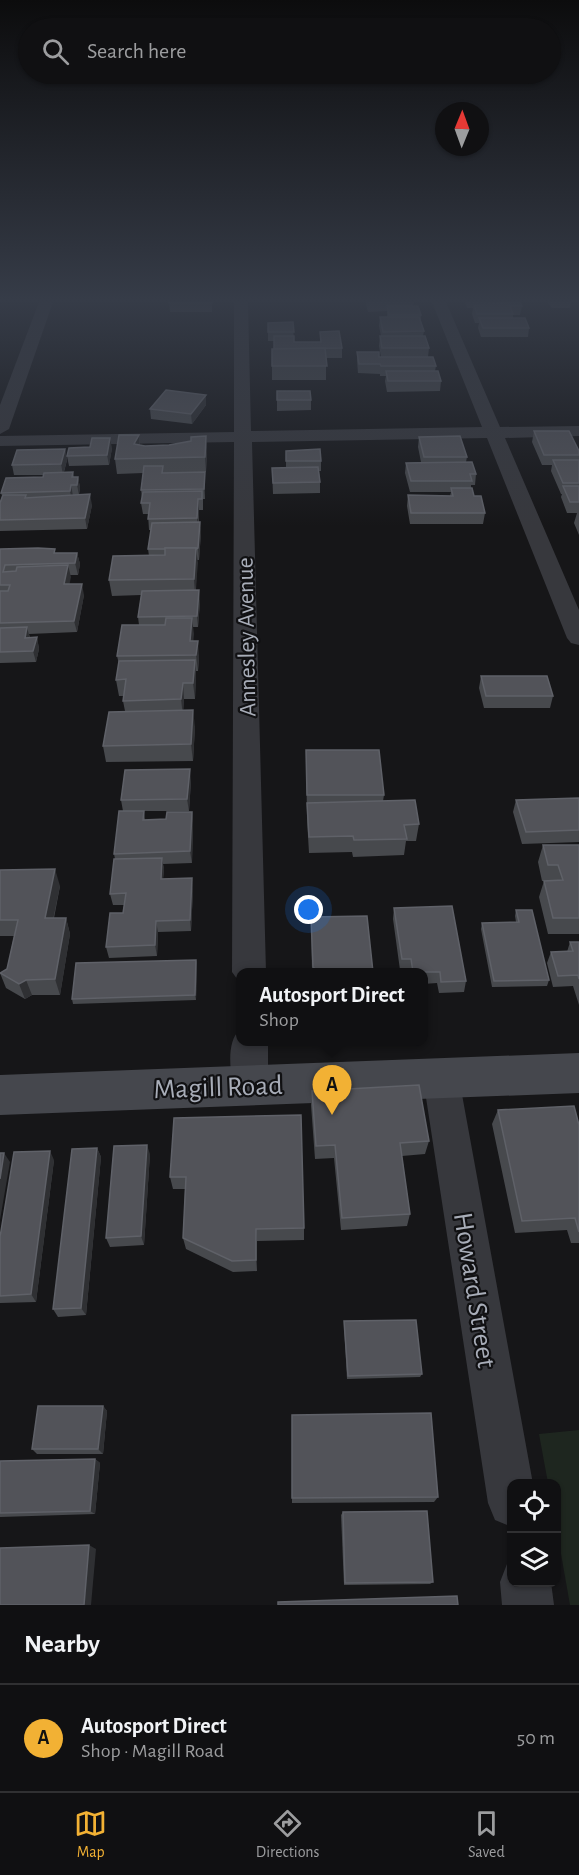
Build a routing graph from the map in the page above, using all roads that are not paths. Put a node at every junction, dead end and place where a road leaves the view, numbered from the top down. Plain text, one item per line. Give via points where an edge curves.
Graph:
1 (19, 377) edge
2 (243, 377) edge
3 (470, 377) edge
4 (0, 429) edge
5 (579, 431) edge
6 (493, 432) junction
7 (244, 437) junction
8 (0, 441) edge
9 (579, 638) edge
10 (249, 968) edge
11 (250, 1046) edge
12 (579, 1073) edge
13 (441, 1078) junction
14 (250, 1084) junction
15 (0, 1095) edge
16 (508, 1479) edge
17 (526, 1587) edge
18 (528, 1605) edge

1 - 4 street
2 - 7 street, Annesley Avenue
3 - 6 street
5 - 6 street
6 - 7 street
6 - 9 street
7 - 8 street
7 - 10 street, Annesley Avenue
11 - 14 street
12 - 13 main road, Magill Road
13 - 14 main road, Magill Road
13 - 16 street, Howard Street
14 - 15 main road, Magill Road
17 - 18 street

